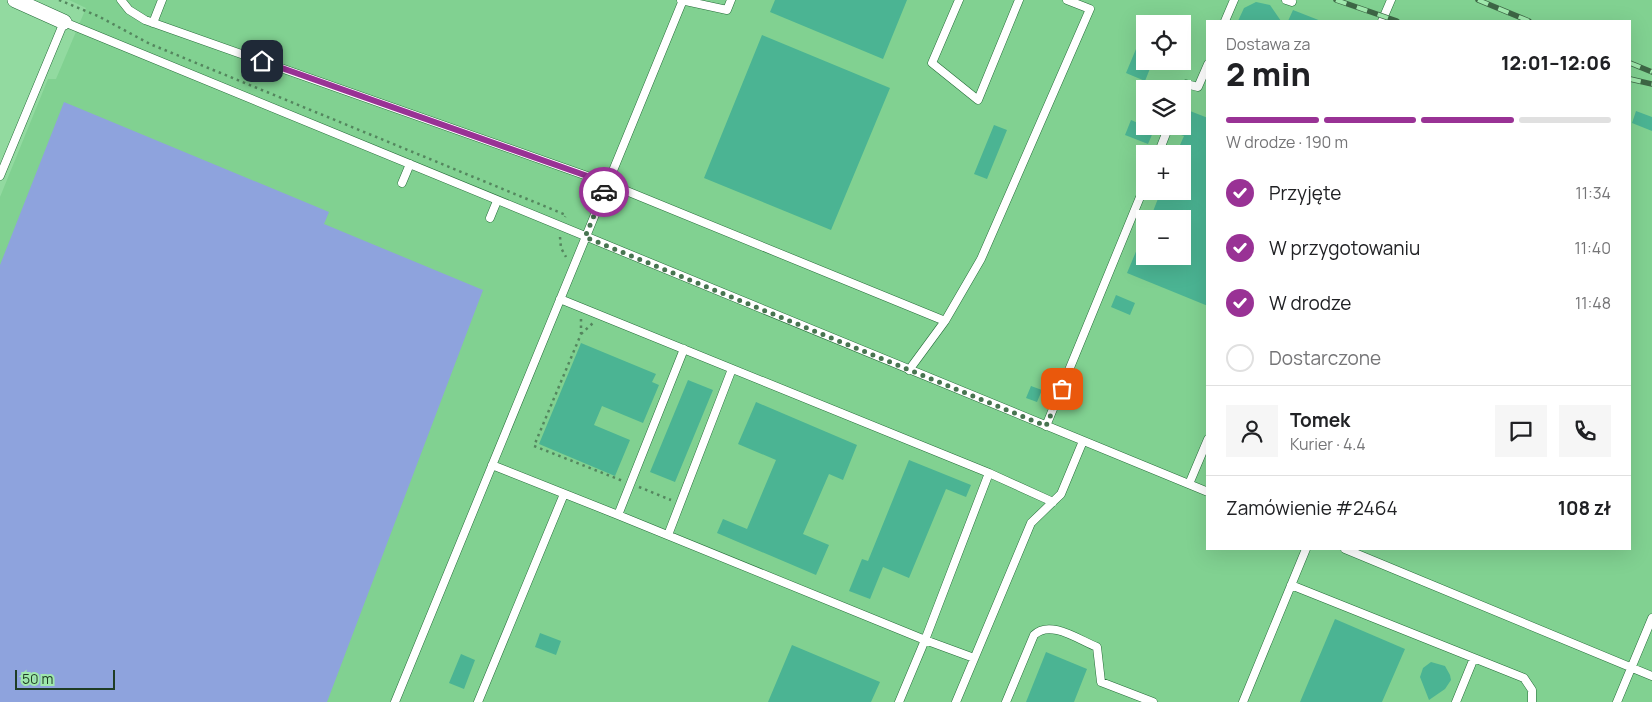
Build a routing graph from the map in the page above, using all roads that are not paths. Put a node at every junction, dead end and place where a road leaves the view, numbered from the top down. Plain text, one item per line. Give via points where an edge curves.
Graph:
1 (15, 0) edge
2 (121, 0) edge
3 (162, 0) edge
4 (682, 0) edge
5 (731, 0) edge
6 (959, 0) edge
7 (1019, 0) edge
8 (1067, 0) edge
9 (1095, 0) edge
10 (1234, 0) edge
11 (1391, 0) edge
12 (1090, 9) junction
13 (1225, 20) edge
14 (1382, 20) edge
15 (64, 22) junction
16 (153, 23) junction
17 (1206, 69) edge
18 (1191, 86) edge
19 (410, 164) junction
20 (0, 176) edge
21 (402, 183) dead end
22 (607, 183) junction
23 (1139, 200) edge
24 (497, 201) junction
25 (490, 218) dead end
26 (585, 237) junction
27 (560, 299) junction
28 (946, 321) junction
29 (684, 349) junction
30 (732, 368) junction
31 (910, 370) junction
32 (1046, 426) junction
33 (1083, 441) junction
34 (1206, 444) edge
35 (492, 465) junction
36 (989, 473) junction
37 (1189, 484) junction
38 (1206, 491) edge
39 (564, 494) junction
40 (1053, 502) junction
41 (618, 515) junction
42 (668, 535) junction
43 (1306, 550) edge
44 (1347, 550) edge
45 (1291, 585) junction
46 (1652, 618) edge
47 (925, 640) junction
48 (974, 658) junction
49 (1474, 658) junction
50 (1632, 667) junction
51 (1652, 676) edge
52 (395, 702) edge
53 (478, 702) edge
54 (899, 702) edge
55 (956, 702) edge
56 (1006, 702) edge
57 (1153, 702) edge
58 (1243, 702) edge
59 (1456, 702) edge
60 (1532, 702) edge
61 (1618, 702) edge

1 - 15 street
2 - 16 lane via 129,10
3 - 16 lane
4 - 5 lane via 727,10
4 - 22 lane
6 - 7 lane via 932,63 978,100
8 - 12 lane
9 - 12 lane
10 - 13 lane
11 - 14 lane
12 - 28 lane via 981,258
15 - 19 lane
15 - 20 lane
16 - 22 lane
17 - 18 lane via 1198,88
19 - 21 lane
19 - 24 lane
22 - 26 lane
22 - 28 lane
23 - 32 lane
24 - 25 lane
24 - 26 lane
26 - 27 lane
26 - 31 lane
27 - 29 lane
27 - 35 lane
28 - 31 lane
29 - 30 lane
29 - 41 lane
30 - 36 lane
30 - 42 lane
31 - 32 lane
32 - 33 lane
33 - 37 lane
33 - 40 lane via 1061,494
34 - 37 lane
35 - 39 lane
35 - 52 lane
36 - 40 lane
36 - 47 lane
37 - 38 lane
39 - 41 lane
39 - 53 lane
40 - 48 lane via 1031,522
41 - 42 lane
42 - 47 lane
43 - 45 lane
44 - 50 lane
45 - 49 lane
45 - 58 lane
46 - 50 lane
47 - 48 lane
47 - 54 lane
48 - 55 lane
49 - 59 lane
49 - 60 lane via 1524,678 1532,690
50 - 51 lane
50 - 61 lane
56 - 57 lane via 1034,635 1050,629 1097,647 1101,682

